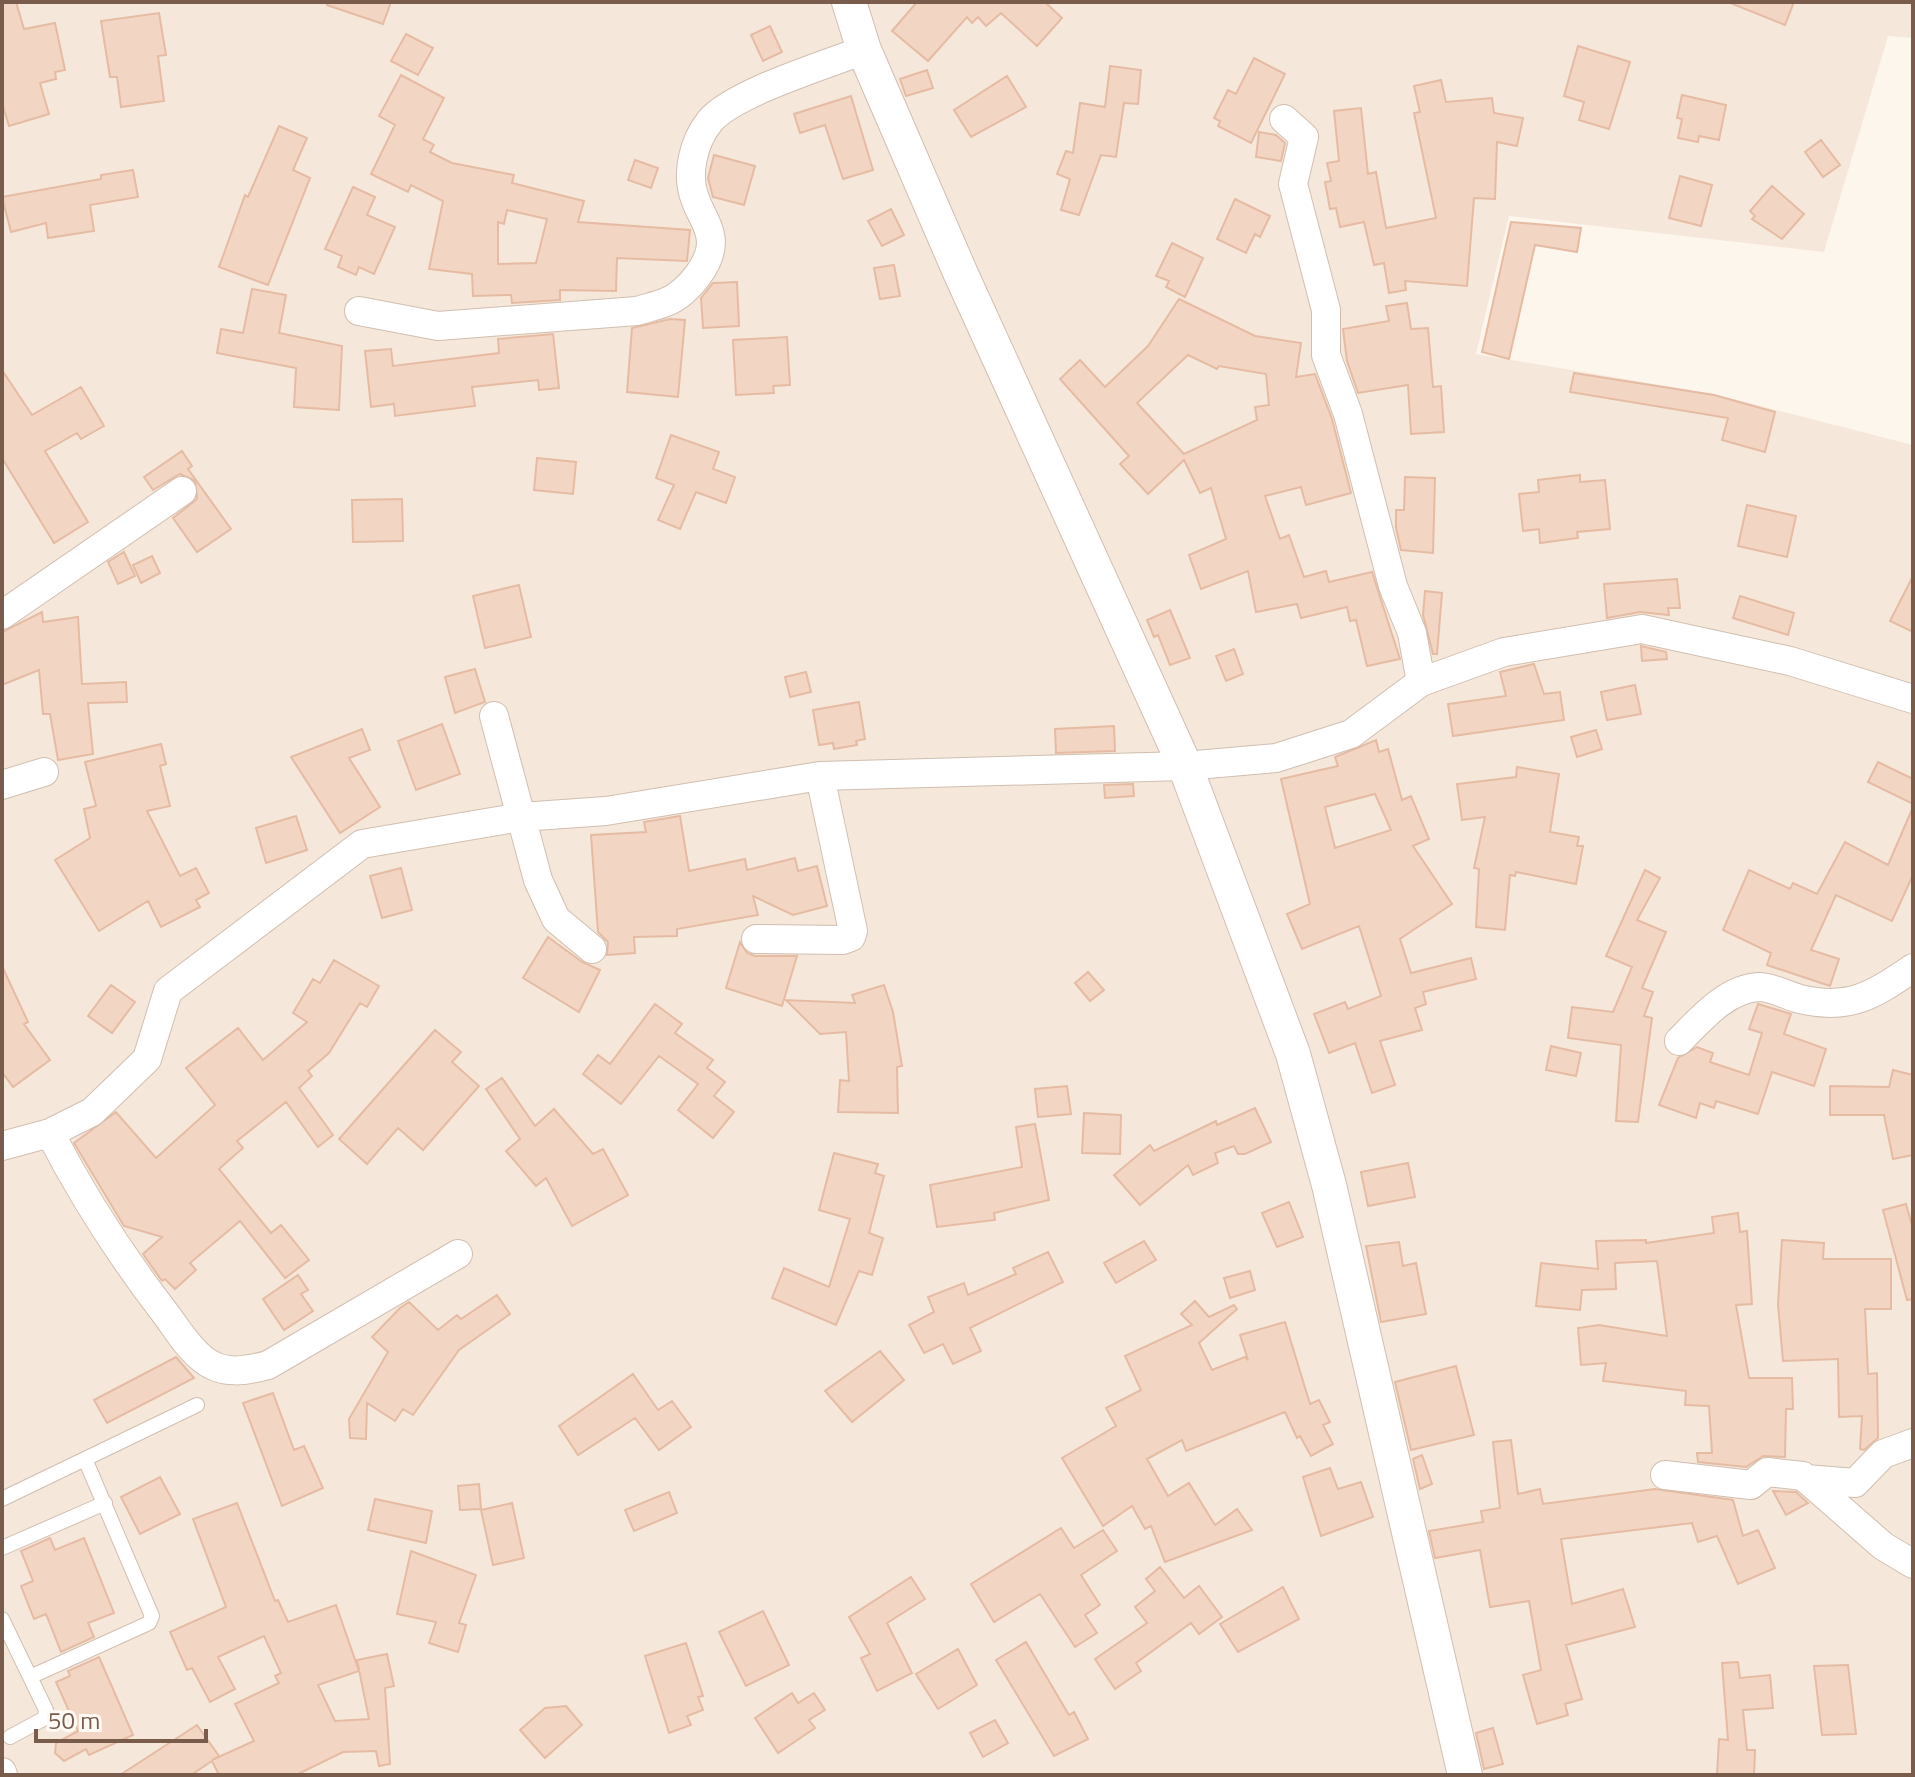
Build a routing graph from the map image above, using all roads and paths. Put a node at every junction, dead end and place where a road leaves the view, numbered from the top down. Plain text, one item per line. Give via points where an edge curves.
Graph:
1 (849, 2) edge
2 (864, 50) junction
3 (1284, 119) dead end
4 (359, 311) dead end
5 (182, 491) dead end
6 (2, 615) edge
7 (1421, 682) junction
8 (1913, 699) edge
9 (494, 716) dead end
10 (1185, 766) junction
11 (44, 772) dead end
12 (820, 776) junction
13 (2, 785) edge
14 (521, 817) junction
15 (756, 939) dead end
16 (592, 949) dead end
17 (1913, 968) edge
18 (1679, 1041) dead end
19 (50, 1133) junction
20 (2, 1146) edge
21 (458, 1254) dead end
22 (197, 1405) dead end
23 (1913, 1443) edge
24 (85, 1459) junction
25 (1665, 1475) dead end
26 (1806, 1479) junction
27 (2, 1499) edge
28 (105, 1503) junction
29 (2, 1548) edge
30 (1913, 1564) edge
31 (2, 1619) edge
32 (30, 1677) junction
33 (10, 1737) dead end
34 (1465, 1775) edge

1 - 2 street
2 - 4 street via 737,101 711,120 694,149 691,174 694,199 712,238 706,261 688,287 668,302 637,311 438,326
2 - 10 street
3 - 7 street via 1304,137 1293,184 1326,310 1326,355 1348,414 1393,586 1412,633
5 - 6 street
7 - 8 street via 1504,652 1642,629 1790,661
7 - 10 street via 1351,734 1276,758
9 - 14 street
10 - 12 street
10 - 34 street via 1293,1054 1329,1185
11 - 13 street
12 - 14 street via 606,811
12 - 15 street via 851,937
14 - 16 street via 538,880 556,919
14 - 19 street via 362,844 168,991 147,1059 92,1112
17 - 18 street via 1866,999 1837,1005 1760,987 1737,993
19 - 20 street
19 - 21 street via 135,1276 191,1348 223,1369 243,1372 268,1365
22 - 24 lane
23 - 26 street via 1883,1454 1855,1483
24 - 27 lane
24 - 28 lane
25 - 26 street via 1751,1485 1767,1472
26 - 30 street via 1883,1546
28 - 29 lane
28 - 32 lane via 151,1609 149,1623
31 - 32 lane
32 - 33 lane via 45,1718

